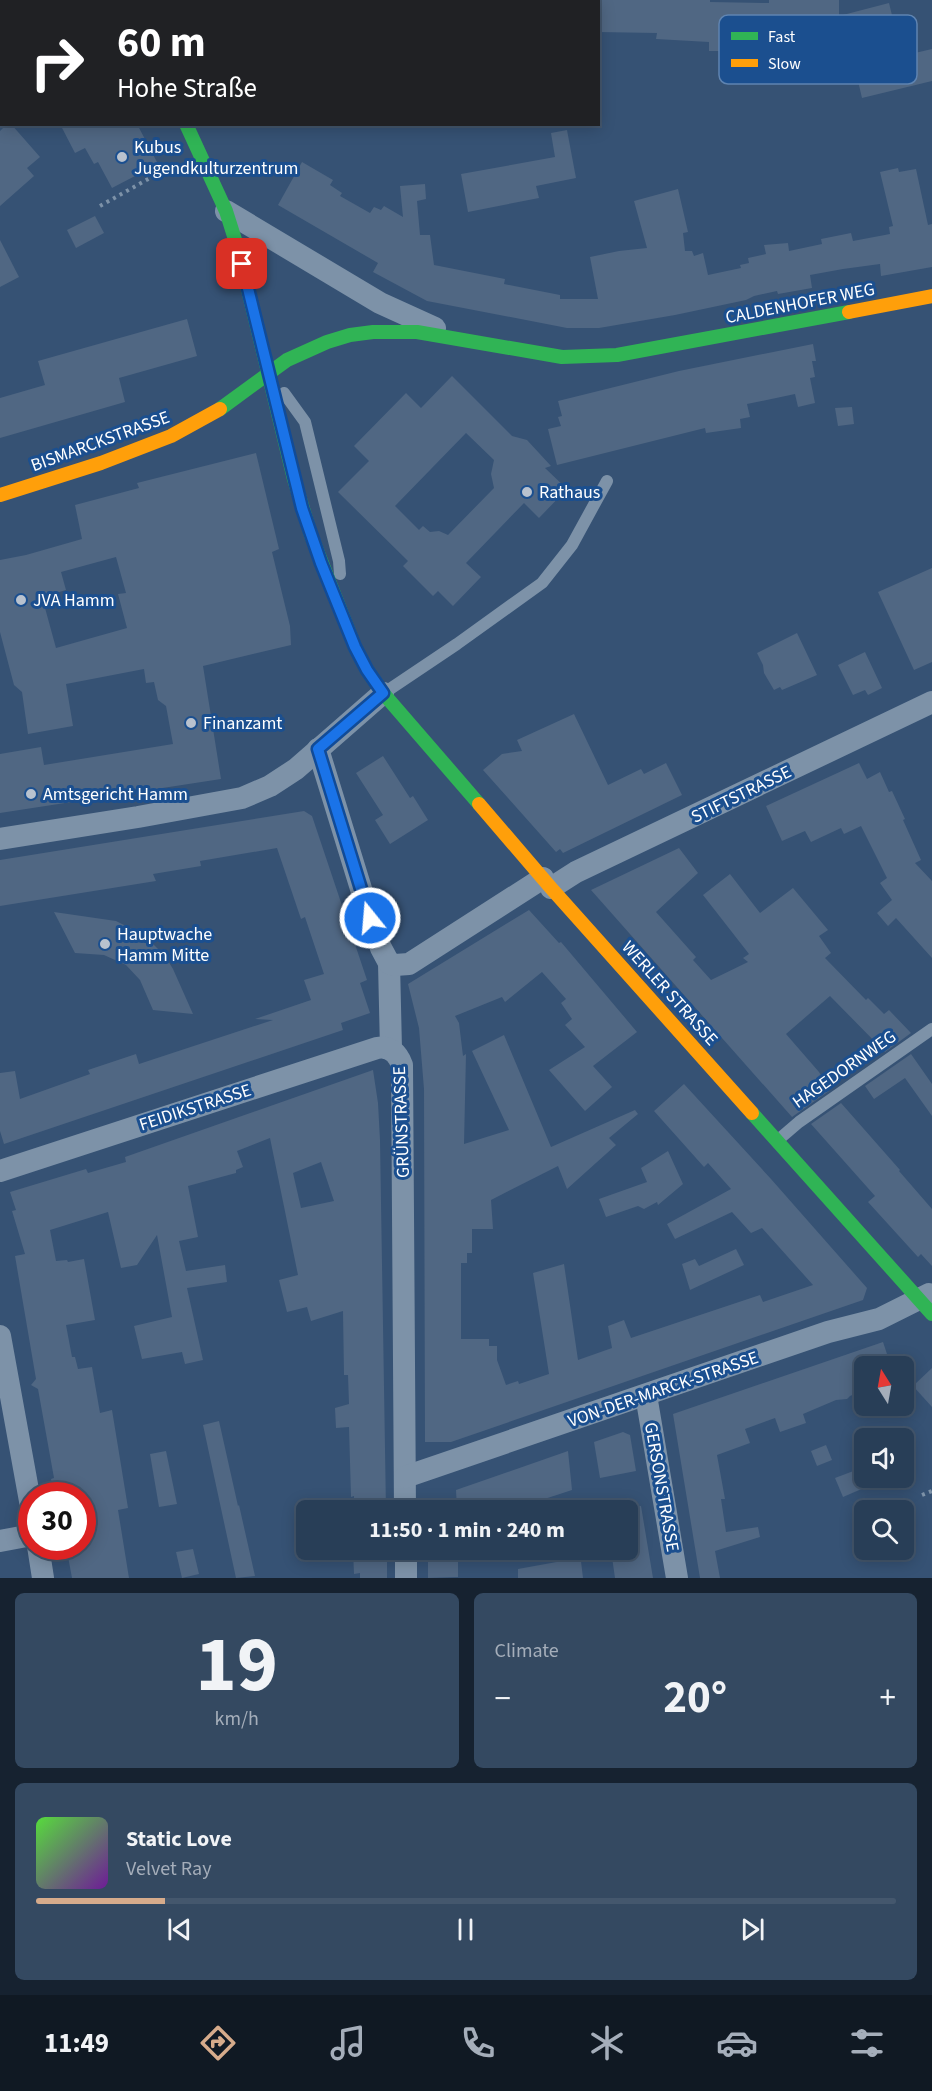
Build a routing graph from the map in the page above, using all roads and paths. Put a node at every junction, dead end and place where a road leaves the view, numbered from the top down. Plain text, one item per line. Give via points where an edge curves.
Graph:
1 (187, 126) edge
2 (198, 150) junction
3 (100, 207) dead end
4 (226, 211) junction
5 (932, 296) edge
6 (455, 339) junction
7 (269, 374) junction
8 (607, 481) dead end
9 (0, 495) edge
10 (346, 626) junction
11 (383, 693) junction
12 (932, 702) edge
13 (318, 749) junction
14 (0, 839) edge
15 (547, 883) junction
16 (389, 963) junction
17 (932, 1029) edge
18 (390, 1049) junction
19 (778, 1140) junction
20 (0, 1171) edge
21 (928, 1302) edge
22 (0, 1336) edge
23 (646, 1395) junction
24 (405, 1477) junction
25 (27, 1482) edge
26 (932, 1491) edge
27 (922, 1495) dead end
28 (405, 1500) edge
29 (18, 1538) edge
30 (0, 1541) edge
31 (40, 1560) edge
32 (406, 1560) edge
33 (43, 1578) edge
34 (406, 1578) edge
35 (677, 1578) edge

1 - 2 main road, WERLER STRASSE
2 - 3 path
2 - 4 main road, WERLER STRASSE
4 - 6 street via 380,303
4 - 7 main road, WERLER STRASSE via 247,278
5 - 6 main road, CALDENHOFER WEG via 617,355 562,357
6 - 7 main road, BISMARCKSTRASSE via 402,331 350,335 304,351
7 - 9 main road, BISMARCKSTRASSE via 227,405 171,436 102,463
7 - 10 main road, WERLER STRASSE via 302,508
7 - 10 lane via 305,422 339,561
8 - 11 lane via 572,545 542,583
10 - 11 main road, WERLER STRASSE
11 - 13 street
11 - 15 main road, WERLER STRASSE
12 - 15 street, STIFTSTRASSE
13 - 14 street via 270,786 242,798
13 - 16 street, GRÜNSTRASSE via 370,918
15 - 16 street via 409,964
15 - 19 main road, WERLER STRASSE
16 - 18 street, GRÜNSTRASSE
17 - 19 lane, HAGEDORNWEG
18 - 20 street, FEIDIKSTRASSE via 371,1049
18 - 24 street, GRÜNSTRASSE via 402,1065
19 - 21 main road, WERLER STRASSE
21 - 23 street, VON-DER-MARCK-STRASSE
22 - 25 street
23 - 24 street, VON-DER-MARCK-STRASSE
23 - 35 street, GERSONSTRASSE
24 - 28 street, GRÜNSTRASSE
26 - 27 path
29 - 30 street
31 - 33 street
32 - 34 street

